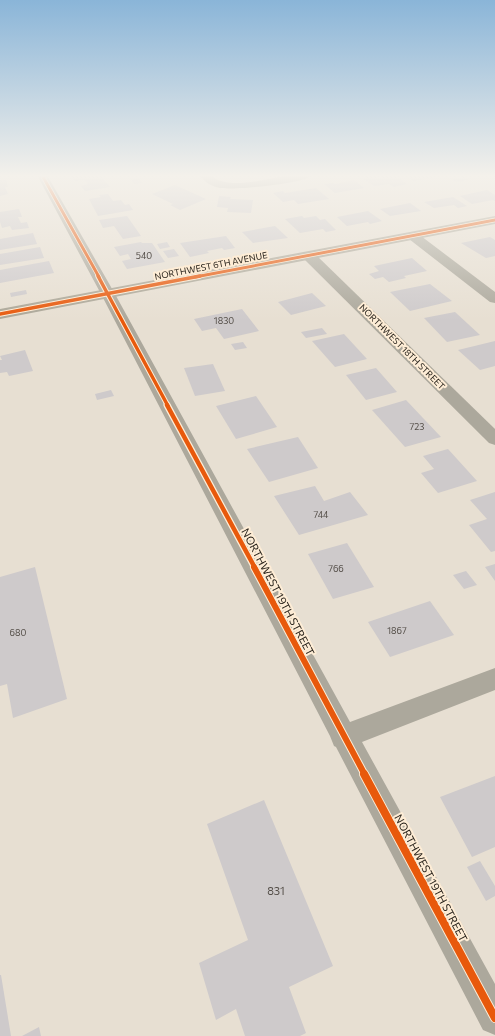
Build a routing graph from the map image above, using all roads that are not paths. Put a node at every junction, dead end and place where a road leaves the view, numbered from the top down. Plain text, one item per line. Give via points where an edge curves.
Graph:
1 (69, 223) edge
2 (478, 223) edge
3 (413, 236) junction
4 (309, 256) junction
5 (108, 294) junction
6 (495, 299) edge
7 (0, 314) edge
8 (495, 439) edge
9 (495, 679) edge
10 (343, 737) junction
11 (495, 1018) edge

1 - 5 street, NORTHWEST 19TH STREET
2 - 3 street, NORTHWEST 6TH AVENUE
3 - 4 street, NORTHWEST 6TH AVENUE
3 - 6 street
4 - 5 street, NORTHWEST 6TH AVENUE
4 - 8 street, NORTHWEST 18TH STREET
5 - 7 street, NORTHWEST 6TH AVENUE
5 - 10 street, NORTHWEST 19TH STREET
9 - 10 street
10 - 11 street, NORTHWEST 19TH STREET

